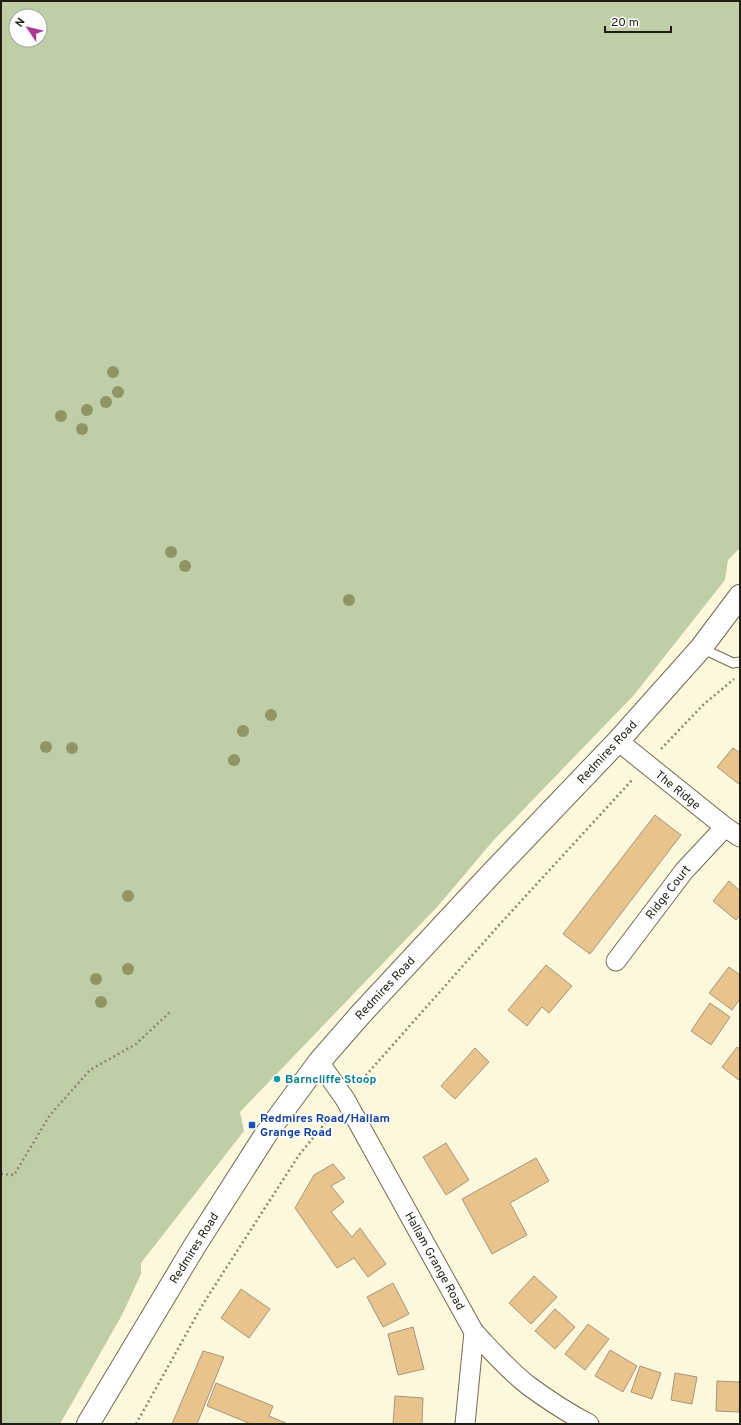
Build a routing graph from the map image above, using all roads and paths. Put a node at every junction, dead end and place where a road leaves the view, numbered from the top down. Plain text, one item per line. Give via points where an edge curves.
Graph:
1 (740, 596) edge
2 (701, 648) junction
3 (740, 662) edge
4 (738, 674) dead end
5 (618, 741) junction
6 (646, 764) junction
7 (733, 832) edge
8 (616, 961) dead end
9 (170, 1012) dead end
10 (319, 1062) junction
11 (345, 1099) junction
12 (1, 1174) edge
13 (474, 1332) junction
14 (88, 1424) edge
15 (136, 1424) edge
16 (465, 1424) edge
17 (589, 1424) edge

1 - 2 street, Redmires Road
2 - 3 lane via 733,663
2 - 5 street, Redmires Road
4 - 6 path via 703,704
5 - 6 street, The Ridge
5 - 10 street, Redmires Road via 491,874
6 - 7 street, The Ridge
6 - 11 path
7 - 8 street, Ridge Court via 684,871
9 - 12 path via 136,1044 90,1070 50,1115 14,1175
10 - 11 street, Hallam Grange Road
10 - 14 street, Redmires Road via 266,1134 194,1247
11 - 13 street, Hallam Grange Road
11 - 15 path via 286,1174 203,1304
13 - 16 street
13 - 17 street, Hallam Grange Road via 528,1386

